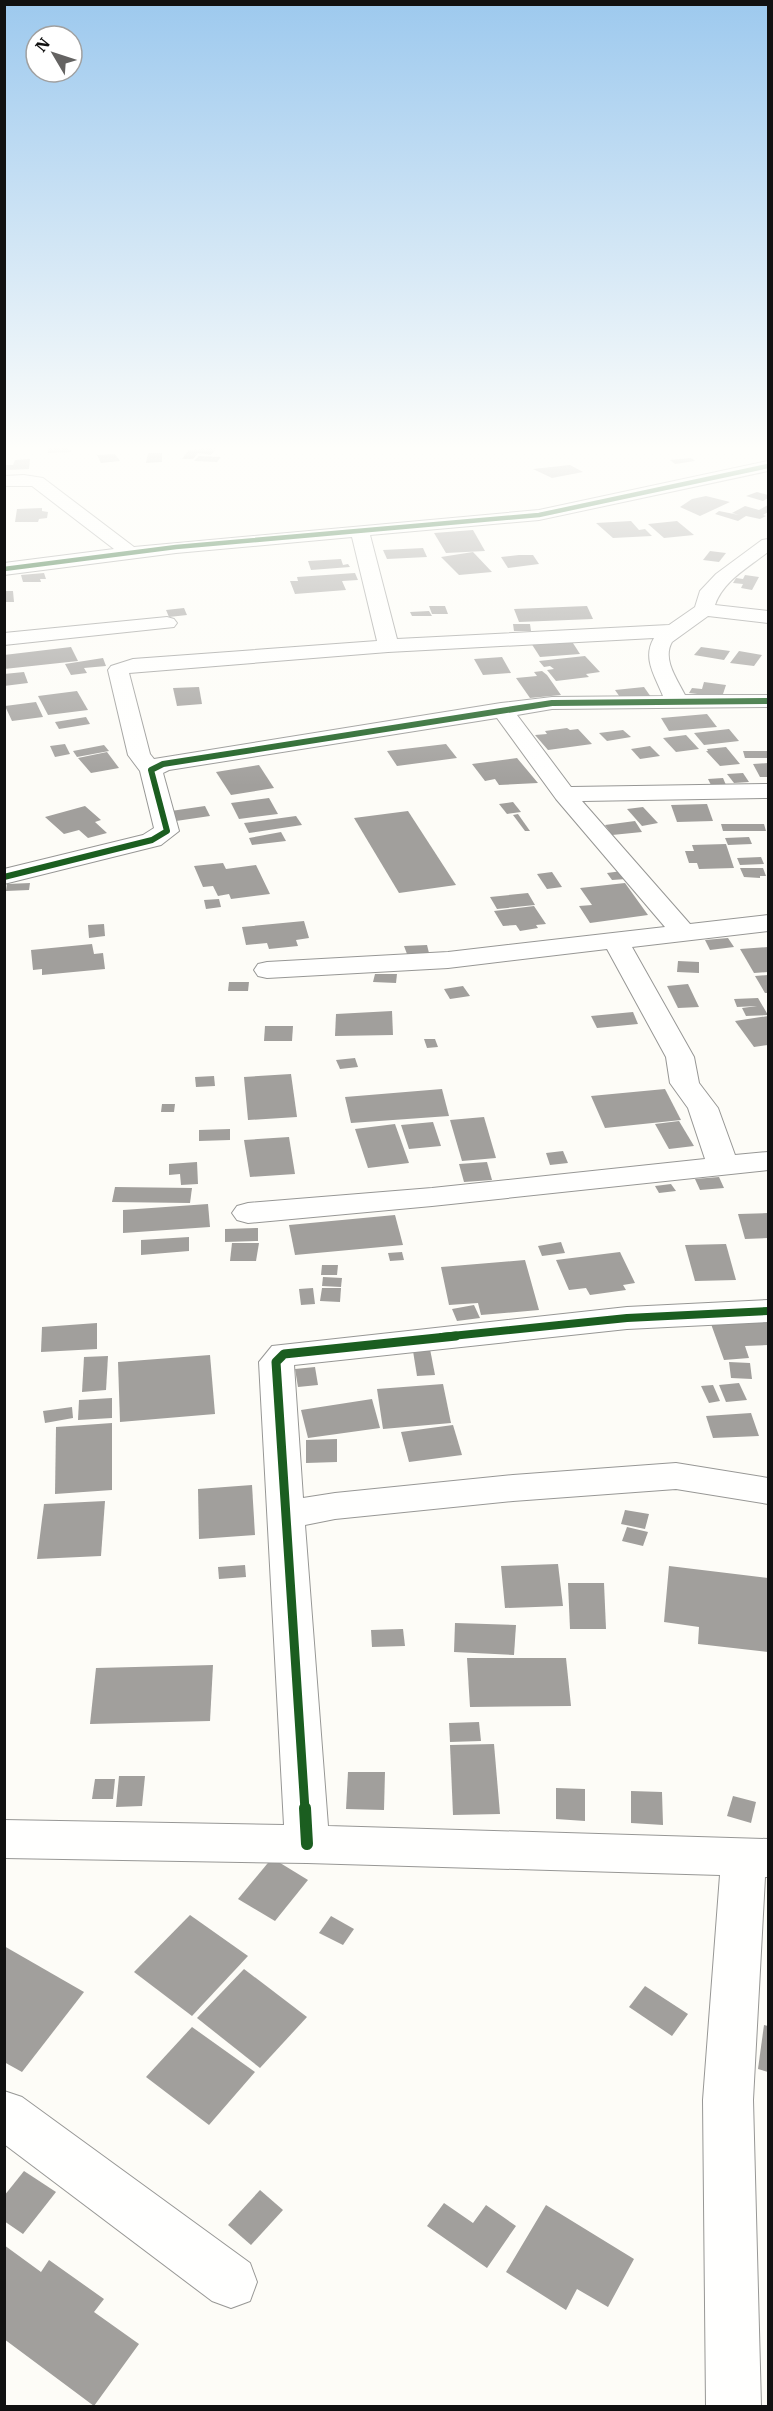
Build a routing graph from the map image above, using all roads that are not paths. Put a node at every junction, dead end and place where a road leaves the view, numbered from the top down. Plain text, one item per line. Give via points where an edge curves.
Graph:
1 (71, 561) edge
2 (367, 561) edge
3 (746, 561) edge
4 (4, 569) edge
5 (704, 610) junction
6 (768, 617) edge
7 (167, 623) dead end
8 (675, 631) junction
9 (4, 639) edge
10 (388, 646) junction
11 (768, 701) edge
12 (677, 702) junction
13 (501, 709) junction
14 (151, 770) junction
15 (768, 791) edge
16 (564, 794) junction
17 (4, 877) edge
18 (768, 923) edge
19 (684, 933) junction
20 (616, 942) junction
21 (267, 970) dead end
22 (768, 1161) edge
23 (723, 1166) junction
24 (248, 1213) dead end
25 (768, 1311) edge
26 (768, 1491) edge
27 (286, 1515) junction
28 (4, 1839) edge
29 (307, 1844) junction
30 (756, 1858) edge
31 (4, 2114) edge
32 (231, 2282) dead end
33 (733, 2406) edge

1 - 4 street
2 - 10 street
3 - 5 street via 710,591
5 - 6 street
5 - 8 street
7 - 9 street
8 - 10 street
8 - 12 street via 658,648 658,660
10 - 14 street via 133,665 118,670 139,755
11 - 12 street
12 - 13 street via 552,703
13 - 14 street via 163,764
13 - 16 street
14 - 17 street via 167,831 152,840
15 - 16 street
16 - 19 street
18 - 19 street
19 - 20 street
20 - 21 street via 448,960
20 - 23 street via 680,1057 686,1083 702,1108
22 - 23 street
23 - 24 street
25 - 27 street via 627,1318 284,1354 276,1362
26 - 27 street via 676,1476 513,1488 335,1506
27 - 29 street
28 - 29 street
29 - 30 street
30 - 33 street via 728,2100
31 - 32 street

